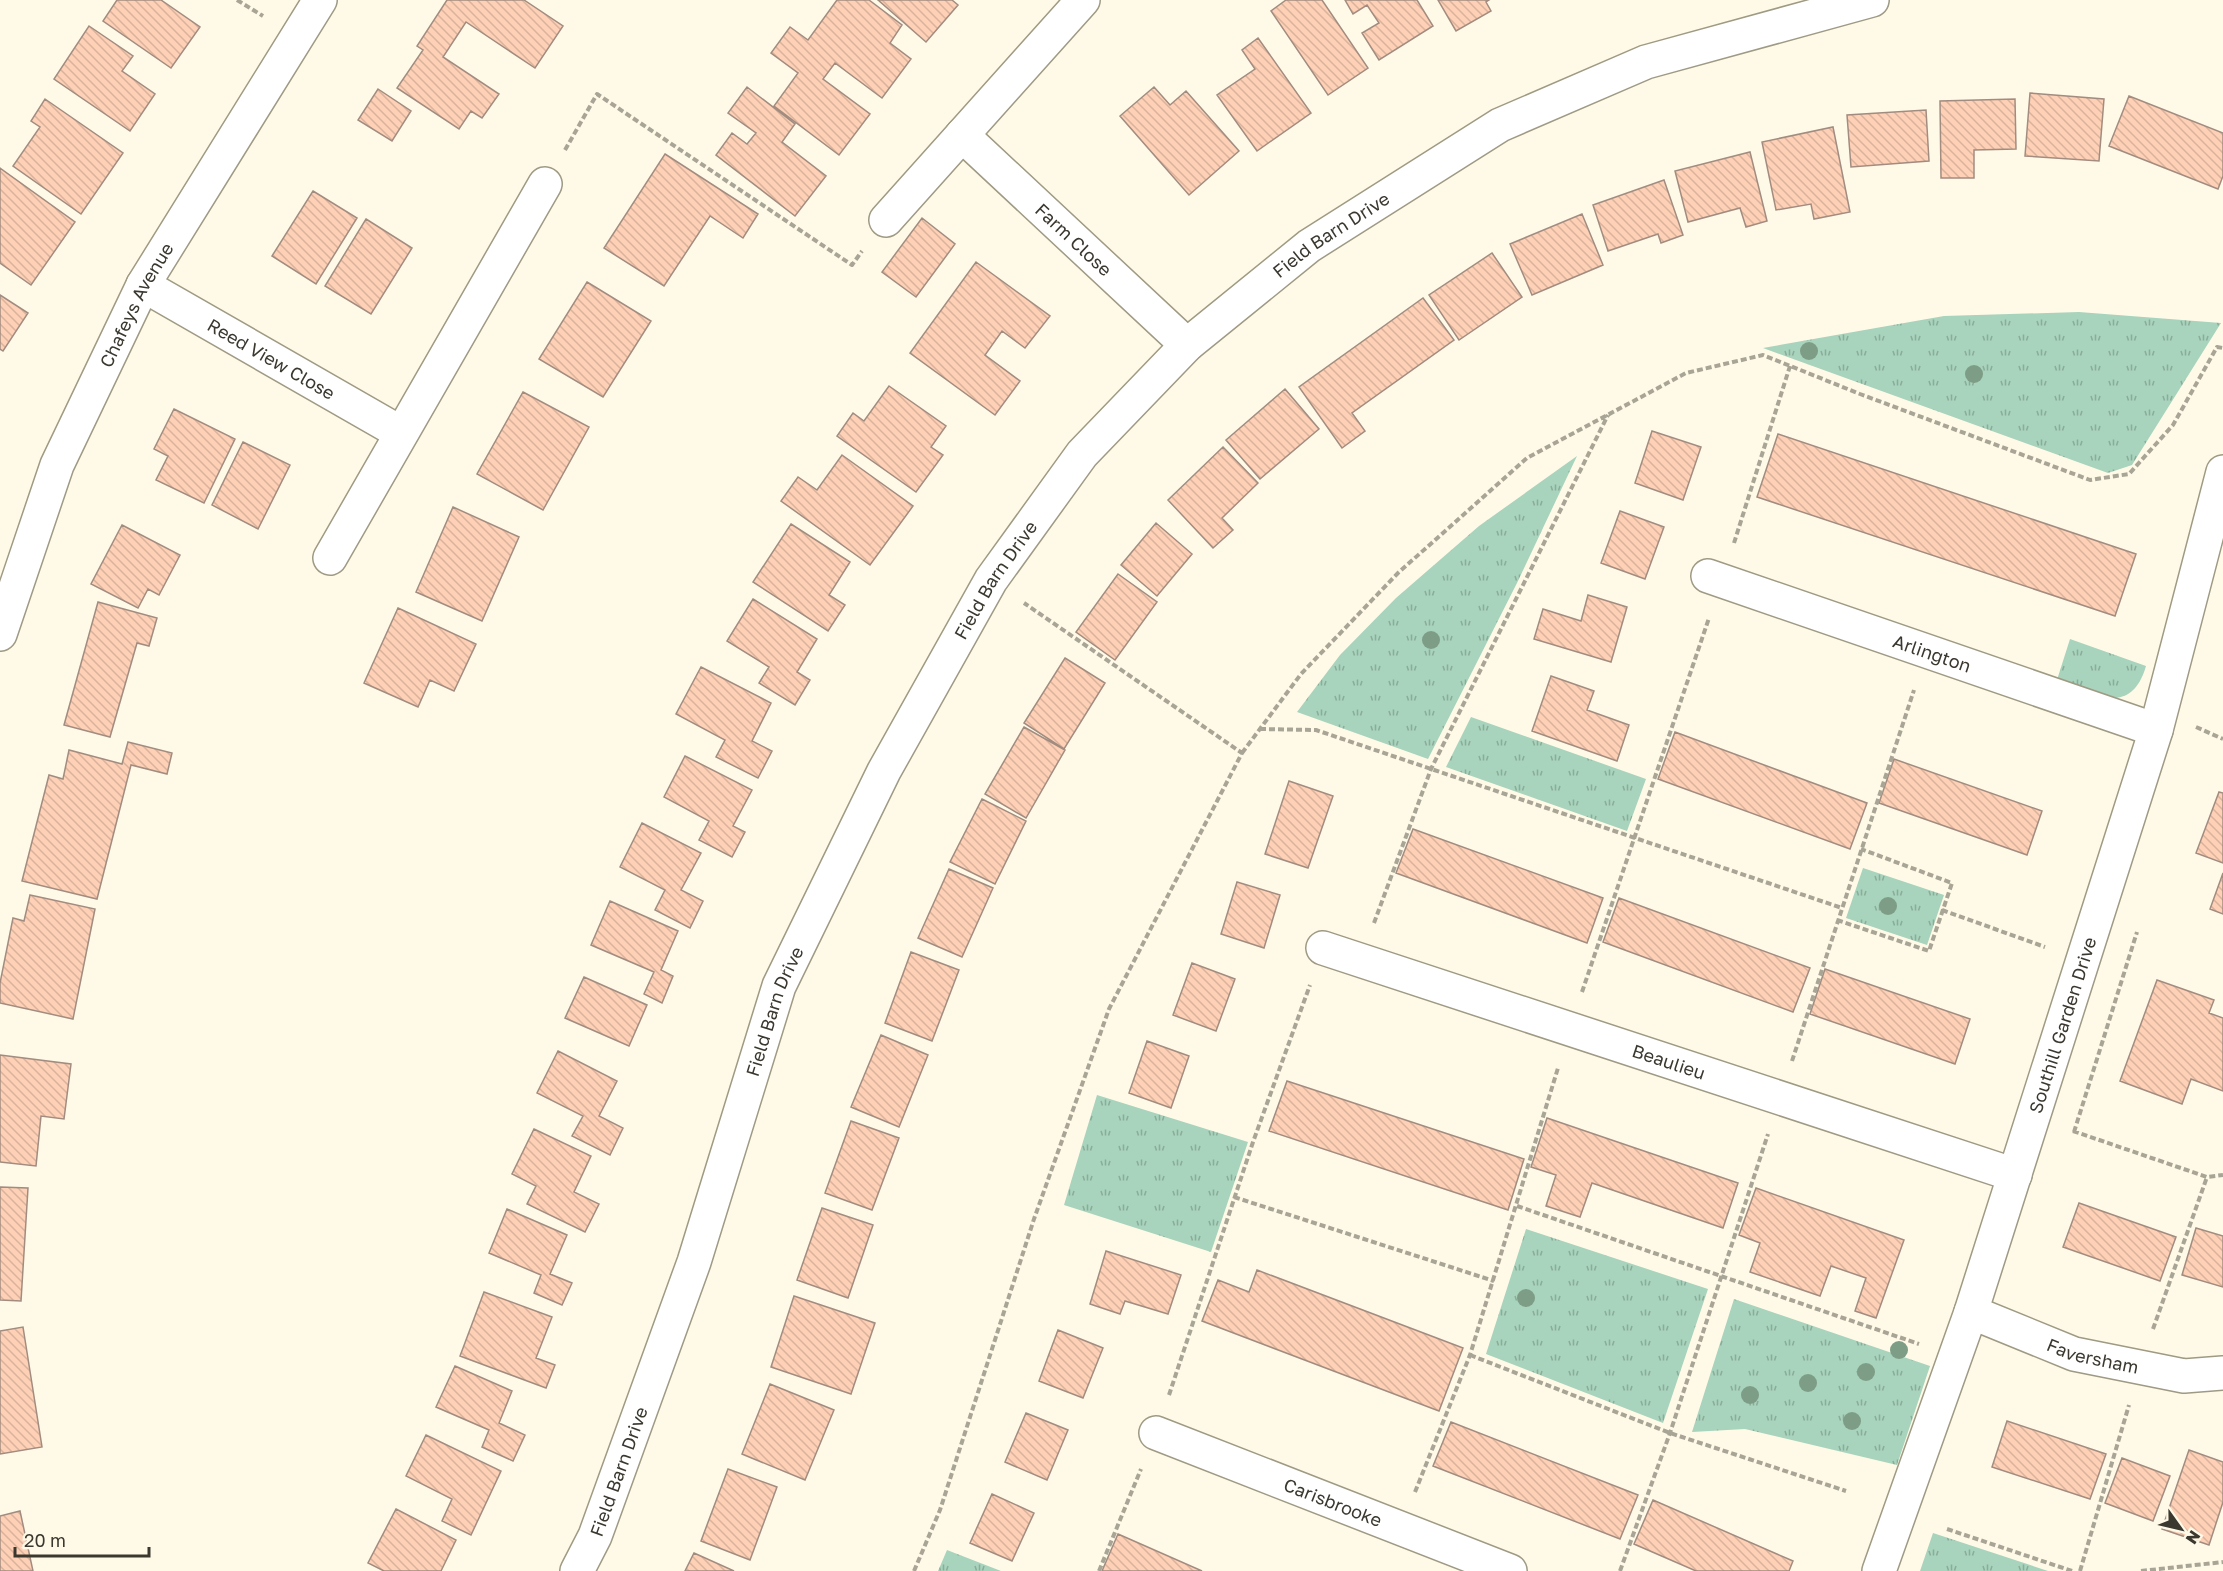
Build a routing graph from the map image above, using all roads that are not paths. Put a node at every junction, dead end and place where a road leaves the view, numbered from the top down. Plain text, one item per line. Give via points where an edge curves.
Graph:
1 (320, 0) edge
2 (1083, 0) edge
3 (1872, 0) edge
4 (962, 135) junction
5 (545, 184) road end
6 (886, 219) dead end
7 (143, 285) junction
8 (1187, 345) junction
9 (401, 433) junction
10 (2223, 472) edge
11 (330, 558) dead end
12 (1715, 578) road end
13 (0, 634) edge
14 (2156, 730) junction
15 (1323, 948) road end
16 (2015, 1175) junction
17 (1971, 1312) junction
18 (2223, 1373) edge
19 (1156, 1433) road end
20 (577, 1571) edge
21 (1510, 1571) edge
22 (1880, 1571) edge

1 - 7 street, Chafeys Avenue
2 - 4 street
3 - 8 street, Field Barn Drive via 1646,62 1500,125 1309,246
4 - 6 street
4 - 8 street, Farm Close
5 - 9 street
7 - 9 street, Reed View Close
7 - 13 street, Chafeys Avenue via 57,465
8 - 20 street, Field Barn Drive via 1082,454 991,580 884,771 779,986 694,1262 594,1536
9 - 11 street
10 - 14 street, Southill Garden Drive
12 - 14 street, Arlington
14 - 16 street, Southill Garden Drive
15 - 16 street, Beaulieu
16 - 17 street, Southill Garden Drive
17 - 18 street, Faversham via 2074,1354 2184,1376
17 - 22 street, Southill Garden Drive
19 - 21 street, Carisbrooke

